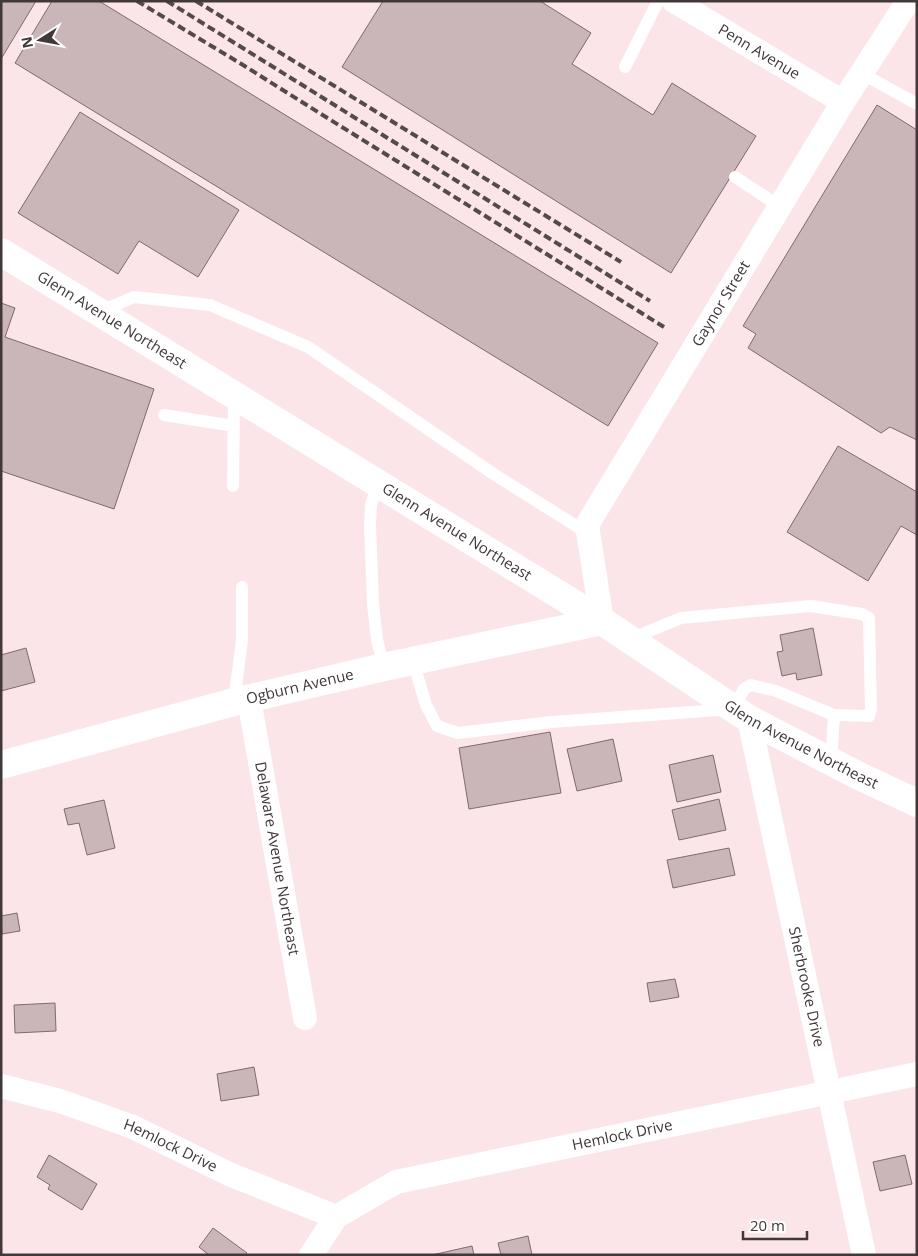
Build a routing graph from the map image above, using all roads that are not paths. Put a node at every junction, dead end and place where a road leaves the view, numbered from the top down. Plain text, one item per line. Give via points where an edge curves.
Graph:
1 (658, 1) edge
2 (674, 1) edge
3 (908, 1) edge
4 (625, 67) dead end
5 (861, 73) junction
6 (843, 102) junction
7 (917, 104) edge
8 (735, 177) dead end
9 (779, 206) junction
10 (1, 252) edge
11 (99, 312) junction
12 (234, 395) junction
13 (164, 415) dead end
14 (234, 426) junction
15 (378, 483) junction
16 (233, 486) dead end
17 (588, 534) junction
18 (242, 587) dead end
19 (602, 620) junction
20 (629, 639) junction
21 (413, 661) junction
22 (384, 667) junction
23 (242, 700) junction
24 (741, 714) junction
25 (834, 715) junction
26 (831, 762) junction
27 (1, 765) edge
28 (917, 804) edge
29 (305, 1018) dead end
30 (917, 1074) edge
31 (1, 1086) edge
32 (829, 1092) junction
33 (336, 1217) junction
34 (311, 1255) edge
35 (864, 1255) edge

1 - 4 lane
2 - 6 street, Penn Avenue
3 - 5 street, Gaynor Street
5 - 6 street, Gaynor Street
5 - 7 lane
6 - 9 street, Gaynor Street
8 - 9 lane
9 - 17 street, Gaynor Street via 587,525
10 - 11 street, Glenn Avenue Northeast
11 - 12 street, Glenn Avenue Northeast
11 - 17 lane via 134,297 210,304 308,348
12 - 14 lane
12 - 15 street, Glenn Avenue Northeast
13 - 14 lane
14 - 16 lane
15 - 19 street, Glenn Avenue Northeast
15 - 22 lane via 371,505 370,525 377,640
17 - 19 street, Gaynor Street
18 - 23 lane
19 - 20 street, Glenn Avenue Northeast
19 - 21 street, Ogburn Avenue
20 - 24 street, Glenn Avenue Northeast
20 - 25 lane via 680,618 811,606 862,614 869,618 871,709 869,716 864,717
21 - 22 street, Ogburn Avenue
21 - 24 lane via 426,705 437,726 458,733 552,722
22 - 23 street, Ogburn Avenue
23 - 27 street, Ogburn Avenue
23 - 29 street, Delaware Avenue Northeast
24 - 25 lane via 744,689 751,685 776,691
24 - 26 street, Glenn Avenue Northeast
24 - 32 street, Sherbrooke Drive
25 - 26 lane
26 - 28 street, Glenn Avenue Northeast
30 - 32 street, Hemlock Drive
31 - 33 street, Hemlock Drive via 60,1101 133,1127 229,1174
32 - 33 street, Hemlock Drive via 396,1182
32 - 35 street, Sherbrooke Drive
33 - 34 street, Hemlock Drive

